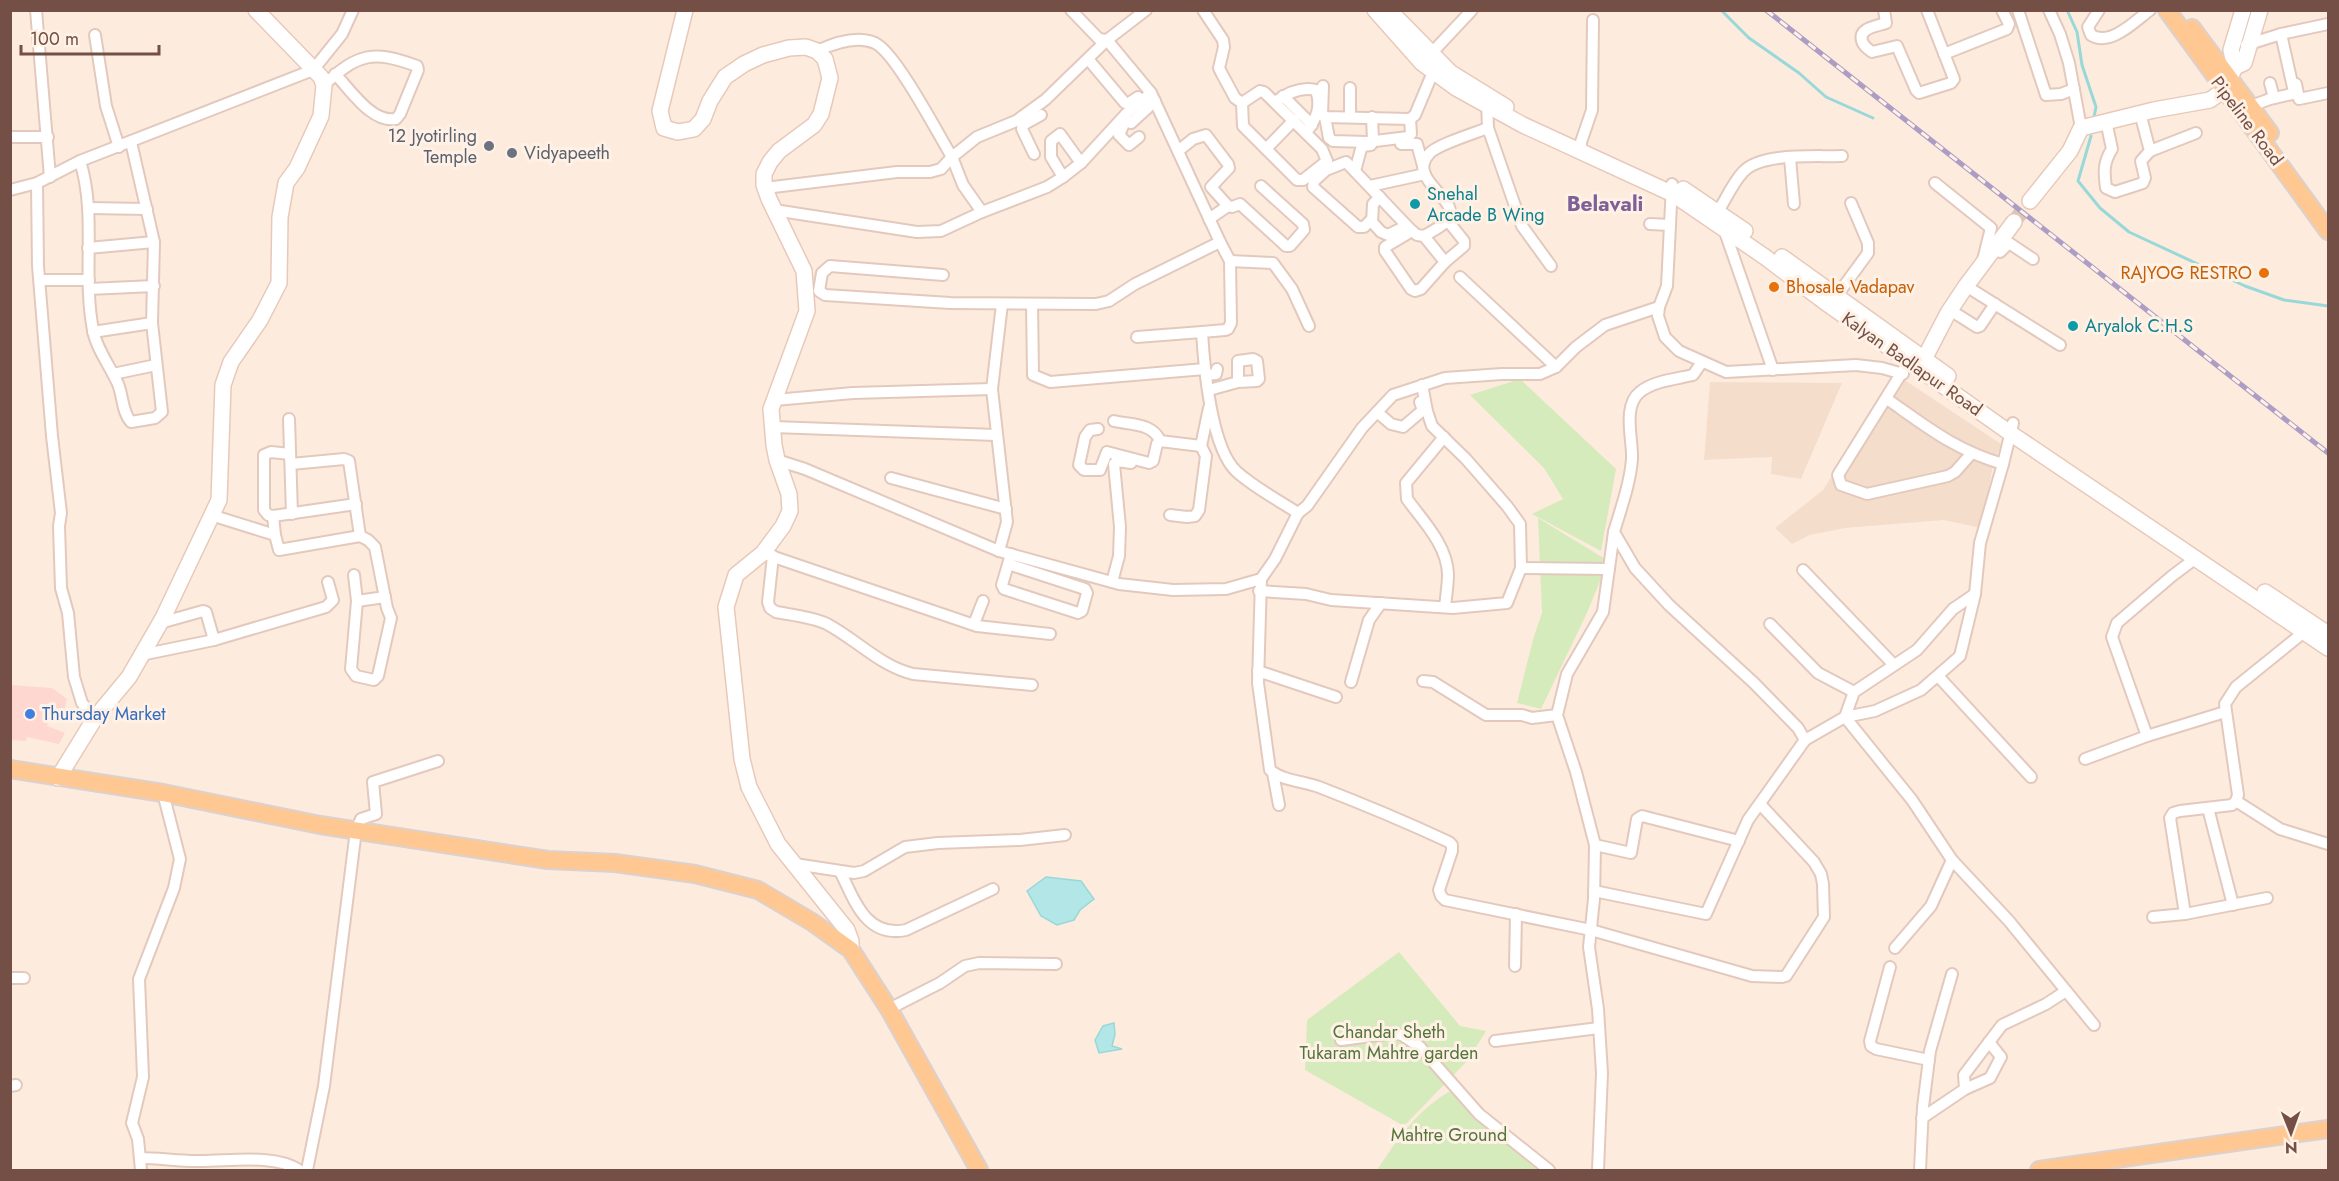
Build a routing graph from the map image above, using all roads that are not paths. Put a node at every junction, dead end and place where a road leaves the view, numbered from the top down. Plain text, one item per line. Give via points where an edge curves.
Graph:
1 (36, 10) edge
2 (256, 10) edge
3 (353, 10) edge
4 (685, 10) edge
5 (1071, 10) edge
6 (1146, 10) edge
7 (1203, 10) edge
8 (1375, 10) edge
9 (1389, 10) edge
10 (1472, 10) edge
11 (1884, 10) edge
12 (1927, 10) edge
13 (2002, 10) edge
14 (2018, 10) edge
15 (2049, 10) edge
16 (2099, 10) edge
17 (2150, 10) edge
18 (2167, 10) edge
19 (2179, 10) edge
20 (2243, 10) edge
21 (2260, 10) edge
22 (1593, 20) dead end
23 (2328, 24) edge
24 (2283, 33) junction
25 (95, 35) dead end
26 (1107, 40) junction
27 (2252, 43) junction
28 (2231, 50) junction
29 (817, 51) junction
30 (1944, 54) junction
31 (1088, 59) junction
32 (1431, 62) junction
33 (313, 70) junction
34 (330, 79) junction
35 (2230, 79) junction
36 (2270, 83) dead end
37 (1323, 86) dead end
38 (2074, 89) junction
39 (2328, 93) edge
40 (1151, 94) junction
41 (2274, 98) junction
42 (1279, 99) junction
43 (1487, 101) junction
44 (1242, 103) junction
45 (2250, 106) junction
46 (2140, 113) junction
47 (1041, 115) junction
48 (1325, 117) junction
49 (1372, 117) junction
50 (1129, 118) junction
51 (1410, 119) junction
52 (1294, 120) junction
53 (2106, 121) junction
54 (1488, 128) junction
55 (2081, 128) junction
56 (1309, 129) junction
57 (2196, 133) dead end
58 (10, 137) edge
59 (48, 137) junction
60 (1139, 137) dead end
61 (1373, 141) junction
62 (131, 142) junction
63 (119, 147) junction
64 (1581, 147) junction
65 (1266, 149) junction
66 (1178, 151) junction
67 (2150, 151) junction
68 (1034, 154) dead end
69 (1842, 156) dead end
70 (952, 157) junction
71 (1790, 158) junction
72 (80, 161) junction
73 (1081, 163) junction
74 (1424, 170) junction
75 (1354, 171) junction
76 (50, 177) junction
77 (1063, 177) junction
78 (37, 183) junction
79 (1935, 183) dead end
80 (1261, 186) dead end
81 (1370, 186) junction
82 (1211, 187) junction
83 (765, 188) junction
84 (1672, 189) junction
85 (10, 190) edge
86 (1197, 193) junction
87 (1380, 197) junction
88 (2030, 201) tunnel mouth
89 (1851, 203) dead end
90 (1790, 205) dead end
91 (1228, 206) junction
92 (88, 208) junction
93 (147, 209) junction
94 (774, 210) junction
95 (982, 212) junction
96 (2328, 213) edge
97 (1209, 219) junction
98 (1372, 219) junction
99 (1719, 219) junction
100 (1448, 220) junction
101 (2014, 222) tunnel mouth
102 (1650, 224) dead end
103 (1670, 225) junction
104 (1409, 228) junction
105 (2328, 231) edge
106 (1424, 236) junction
107 (154, 242) junction
108 (1220, 242) junction
109 (88, 248) junction
110 (2033, 259) dead end
111 (1985, 260) junction
112 (1230, 261) junction
113 (1445, 262) junction
114 (1551, 266) dead end
115 (943, 275) dead end
116 (1460, 277) dead end
117 (40, 280) junction
118 (89, 284) junction
119 (154, 286) junction
120 (1966, 286) junction
121 (1833, 301) junction
122 (1002, 304) junction
123 (1032, 304) junction
124 (1995, 304) junction
125 (1659, 308) junction
126 (1950, 310) junction
127 (152, 323) junction
128 (1309, 326) dead end
129 (93, 332) junction
130 (1202, 332) junction
131 (1137, 337) dead end
132 (2060, 345) dead end
133 (1702, 362) junction
134 (156, 365) junction
135 (1914, 366) junction
136 (1556, 367) junction
137 (1218, 369) dead end
138 (1773, 370) junction
139 (1205, 372) junction
140 (113, 374) junction
141 (1238, 382) dead end
142 (1420, 386) junction
143 (992, 389) junction
144 (1209, 390) junction
145 (1887, 399) junction
146 (774, 400) junction
147 (1209, 408) junction
148 (1377, 412) junction
149 (289, 419) dead end
150 (1114, 421) dead end
151 (773, 428) junction
152 (2011, 428) junction
153 (1098, 429) dead end
154 (996, 435) junction
155 (1444, 437) junction
156 (1160, 441) junction
157 (1201, 446) junction
158 (1971, 454) junction
159 (291, 459) junction
160 (777, 460) junction
161 (2003, 464) junction
162 (1148, 466) dead end
163 (891, 478) dead end
164 (356, 504) junction
165 (1006, 509) junction
166 (1298, 513) junction
167 (292, 514) junction
168 (211, 515) junction
169 (1170, 515) dead end
170 (273, 516) junction
171 (1614, 532) junction
172 (275, 535) junction
173 (360, 536) junction
174 (999, 550) junction
175 (768, 555) junction
176 (2196, 558) junction
177 (1009, 559) junction
178 (1521, 568) junction
179 (1609, 569) junction
180 (1803, 570) dead end
181 (354, 575) dead end
182 (1261, 579) junction
183 (328, 582) dead end
184 (1112, 582) junction
185 (1259, 591) junction
186 (1975, 594) junction
187 (385, 597) junction
188 (357, 601) junction
189 (983, 601) dead end
190 (1381, 603) junction
191 (1445, 607) junction
192 (160, 623) junction
193 (974, 624) junction
194 (1770, 624) dead end
195 (2309, 628) junction
196 (1050, 634) dead end
197 (2328, 634) edge
198 (214, 640) junction
199 (2328, 648) edge
200 (141, 655) junction
201 (1894, 665) junction
202 (1258, 671) junction
203 (1938, 676) junction
204 (1423, 681) dead end
205 (1350, 682) dead end
206 (1032, 685) dead end
207 (1854, 692) junction
208 (1336, 697) dead end
209 (2225, 712) junction
210 (1557, 715) junction
211 (1845, 717) junction
212 (95, 718) junction
213 (2147, 736) junction
214 (1805, 740) junction
215 (2085, 759) dead end
216 (438, 761) dead end
217 (10, 769) edge
218 (1273, 773) junction
219 (58, 777) junction
220 (2031, 777) dead end
221 (163, 792) junction
222 (2236, 801) junction
223 (1760, 804) junction
224 (1279, 805) dead end
225 (2208, 808) junction
226 (356, 830) junction
227 (1065, 835) dead end
228 (1739, 841) junction
229 (2328, 844) edge
230 (1595, 845) junction
231 (1952, 860) junction
232 (795, 864) junction
233 (841, 873) junction
234 (993, 890) dead end
235 (1594, 891) junction
236 (2266, 898) dead end
237 (2233, 905) junction
238 (1516, 914) junction
239 (2185, 914) junction
240 (2153, 917) dead end
241 (1591, 930) junction
242 (1895, 948) dead end
243 (850, 950) junction
244 (1056, 964) dead end
245 (1515, 966) dead end
246 (1890, 967) dead end
247 (1952, 974) dead end
248 (10, 978) edge
249 (24, 978) dead end
250 (2066, 992) junction
251 (889, 1009) junction
252 (2094, 1025) dead end
253 (1599, 1028) junction
254 (1341, 1040) dead end
255 (1495, 1041) dead end
256 (1989, 1042) junction
257 (1929, 1060) junction
258 (1965, 1089) junction
259 (1922, 1118) junction
260 (2328, 1128) edge
261 (140, 1158) junction
262 (141, 1170) edge
263 (299, 1170) edge
264 (307, 1170) edge
265 (979, 1170) edge
266 (1549, 1170) edge
267 (1598, 1170) edge
268 (1920, 1170) edge
269 (2039, 1170) edge

1 - 59 street
2 - 33 street
3 - 33 street via 342,34
4 - 29 street via 660,111 664,128 678,132 694,129 725,77 744,64 789,48
5 - 26 street via 1099,39
6 - 26 street
7 - 44 street via 1223,39 1221,74
8 - 32 street, Kalyan Badlapur Road
9 - 32 street
10 - 32 street
11 - 30 street via 1887,23 1866,30 1862,42 1872,52 1897,46 1917,92 1953,82
12 - 30 street
13 - 30 street via 2009,24 2007,29
14 - 38 street via 2046,95
15 - 38 street via 2060,34
16 - 17 street via 2088,27 2098,40 2110,38
18 - 35 main road, Pipeline Road
19 - 35 main road, Pipeline Road
20 - 28 street
21 - 27 street
22 - 64 street via 1592,110
23 - 24 street
24 - 27 street
24 - 39 street via 2300,99
24 - 41 street via 2294,92
25 - 63 street via 106,106
26 - 31 street
26 - 40 street
27 - 28 street
27 - 35 street via 2244,63
28 - 35 street
29 - 70 street via 834,43 864,39 877,44 907,80
29 - 83 street via 825,60 830,78 821,114 814,125 770,162 764,174
31 - 40 street via 1125,103
31 - 47 street
32 - 43 street, Kalyan Badlapur Road
32 - 51 street via 1415,115
33 - 34 street
33 - 62 street
34 - 34 street via 387,120 400,114 418,70 417,66 400,60 370,57 347,64
34 - 168 street via 321,116 286,183 280,217 279,283 231,362 223,385 219,500
35 - 45 main road, Pipeline Road
35 - 46 street via 2210,99
35 - 105 main road, Pipeline Road
36 - 41 street
37 - 48 street
38 - 55 street
40 - 50 street
40 - 66 street
41 - 45 street
42 - 44 street via 1260,92
42 - 52 street
42 - 56 street
42 - 56 street via 1292,91 1316,90 1318,112
43 - 54 street
43 - 64 street, Kalyan Badlapur Road
44 - 65 street via 1242,126
45 - 96 main road, Pipeline Road
46 - 53 street
46 - 67 street
47 - 68 street via 1022,129
47 - 70 street via 977,137
48 - 49 street via 1353,100
48 - 61 street via 1333,141
49 - 51 street
49 - 61 street
50 - 60 street via 1119,135 1129,145
50 - 73 street
51 - 61 street via 1408,137
52 - 56 street
52 - 65 street
53 - 55 street
53 - 67 street via 2112,149 2105,159 2106,188 2115,192 2143,183 2141,161
54 - 74 street via 1432,151 1427,155
54 - 114 street via 1522,226
55 - 88 street via 2070,151
56 - 65 street via 1327,161 1303,180 1297,180
57 - 67 street
58 - 59 street
59 - 76 street
62 - 63 street
62 - 93 street
63 - 72 street
64 - 84 street, Kalyan Badlapur Road
66 - 82 street via 1206,135 1229,168
66 - 86 street
69 - 71 street
70 - 83 street via 941,169 930,172 897,172
70 - 95 street via 963,185
71 - 90 street
71 - 99 street via 1755,162 1748,167 1740,174
72 - 76 street
72 - 92 street
73 - 77 street
73 - 77 street via 1058,134 1051,141 1051,157
74 - 75 street via 1417,144 1387,143 1363,146
74 - 81 street
74 - 100 street via 1433,189 1450,206
75 - 81 street
75 - 98 street via 1346,162 1338,164 1314,181 1313,187 1358,227
76 - 78 street
77 - 95 street
78 - 85 street
78 - 117 street
79 - 111 street via 1991,228 1983,251
80 - 91 street via 1304,224 1304,230 1290,246 1240,204
81 - 87 street
82 - 86 street
82 - 91 street
83 - 94 street
84 - 99 street, Kalyan Badlapur Road
84 - 103 street
86 - 97 street
87 - 98 street via 1373,204
87 - 104 street
89 - 121 street via 1868,243 1868,253
91 - 97 street
92 - 93 street
92 - 109 street
93 - 107 street
94 - 95 street via 926,233 941,231
94 - 146 street via 804,271 807,311
97 - 108 street
98 - 104 street via 1388,235
99 - 121 street, Kalyan Badlapur Road
99 - 138 street
100 - 106 street
100 - 113 street via 1464,246
101 - 111 street
102 - 103 street
103 - 125 street via 1667,286
104 - 106 street
104 - 113 street via 1385,251 1411,289 1421,289
106 - 113 street
107 - 109 street
107 - 119 street
108 - 112 street
108 - 123 street via 1109,301
109 - 118 street
110 - 111 street via 2009,243 1994,259
111 - 120 street
112 - 128 street via 1273,263 1292,289
112 - 130 street via 1231,323 1225,330
115 - 122 street via 830,266 822,273 819,291 825,295
116 - 136 street
117 - 118 street
117 - 212 street via 61,513 61,588 68,613 74,677 82,703
118 - 119 street
118 - 129 street
119 - 127 street
120 - 124 street
120 - 126 street
121 - 135 street, Kalyan Badlapur Road
122 - 123 street
122 - 143 street
123 - 139 street via 1032,375 1043,380
124 - 126 street via 1977,327
124 - 132 street
125 - 133 street via 1665,337 1679,351
125 - 136 street via 1605,325
126 - 135 street
127 - 129 street
127 - 134 street
129 - 140 street
130 - 131 street
130 - 139 street
133 - 138 street via 1726,372
133 - 171 street via 1693,375 1652,385 1632,401 1632,459
134 - 140 street
134 - 140 street via 162,412 155,418 131,422
135 - 138 street
135 - 145 street
135 - 152 street, Kalyan Badlapur Road
136 - 142 street via 1540,374 1445,378
137 - 139 street via 1216,374
139 - 144 street
141 - 144 street
142 - 148 street via 1393,395
142 - 148 street via 1416,393 1423,410 1403,427 1391,424
142 - 155 street via 1432,426
143 - 146 street
143 - 154 street
144 - 147 street
145 - 158 street
145 - 158 street via 1838,475 1841,485 1867,494 1948,476
146 - 151 street
147 - 157 street
147 - 166 street via 1236,472
148 - 166 street
149 - 159 street
150 - 156 street via 1151,429
151 - 154 street
151 - 160 street
152 - 161 street
152 - 176 street, Kalyan Badlapur Road
152 - 195 street via 2084,473
153 - 156 street via 1090,430 1085,437 1079,465 1084,470 1100,470 1107,452 1149,463
154 - 165 street
155 - 178 street via 1520,524
155 - 191 street via 1406,483 1405,492 1445,556
156 - 157 street
157 - 169 street via 1206,456 1199,510 1196,516 1187,518
158 - 161 street
159 - 164 street via 349,461
159 - 167 street
159 - 170 street via 271,452 264,455 264,510
160 - 174 street
160 - 175 street via 789,494 790,511
161 - 186 street via 1980,543
162 - 184 street via 1117,461 1114,464 1120,527 1119,556
163 - 165 street
164 - 167 street
164 - 173 street
165 - 174 street via 1007,522
166 - 182 street
167 - 170 street
168 - 172 street
168 - 192 street
170 - 172 street
171 - 179 street
171 - 214 street via 1635,568 1754,683
172 - 173 street via 280,550
173 - 187 street via 375,547
174 - 177 street
175 - 193 street
175 - 206 street via 768,602 776,612 826,623 880,661 913,674
175 - 232 street via 736,575 726,607 742,759 749,787 778,844
176 - 195 street, Kalyan Badlapur Road
176 - 213 street via 2114,629 2112,637
177 - 177 street via 1004,589 1078,613 1082,611 1085,589
177 - 184 street
178 - 179 street
178 - 191 street via 1507,603
179 - 210 street via 1603,612 1567,674
180 - 201 street
181 - 188 street
182 - 184 street via 1226,589 1173,590
182 - 185 street
183 - 198 street via 333,600 326,608
185 - 190 street
185 - 202 street
186 - 201 street via 1953,609 1917,650
186 - 203 street via 1960,656
187 - 188 street
187 - 188 street via 391,623 374,680 356,676 351,669
189 - 193 street
190 - 191 street
190 - 205 street via 1369,620
192 - 198 street via 203,611
192 - 200 street
193 - 196 street
194 - 207 street via 1818,673
195 - 197 street
195 - 199 street, Kalyan Badlapur Road
195 - 209 street via 2236,687 2225,704
198 - 200 street
200 - 212 street via 129,677
201 - 207 street
202 - 208 street
202 - 218 street via 1269,767
203 - 211 street via 1921,690 1875,711
203 - 220 street
204 - 210 street via 1433,682 1486,715
207 - 211 street
209 - 213 street
209 - 222 street
210 - 230 street
211 - 214 street
211 - 231 street via 1912,800
212 - 219 street
213 - 215 street
214 - 223 street
216 - 226 street via 373,782 376,814 361,819
217 - 219 main road
218 - 224 street
218 - 238 street via 1394,816 1449,842 1453,848 1439,890 1441,896
219 - 221 main road
221 - 226 main road
221 - 261 street via 180,859 174,888 139,979 143,1077 132,1123
222 - 225 street
222 - 229 street via 2280,829
223 - 228 street
223 - 241 street via 1814,862 1823,884 1824,917 1786,976 1752,976
225 - 237 street
225 - 239 street via 2180,811 2170,818
226 - 243 main road via 548,860 615,863 695,874 758,890
226 - 264 street via 324,1086
227 - 233 street via 921,844 905,847 864,871
228 - 230 street via 1642,816 1637,819 1631,853
228 - 235 street via 1706,914
230 - 235 street
231 - 242 street via 1931,906
231 - 250 street via 2009,921
232 - 233 street
232 - 243 street via 847,930
233 - 234 street via 857,907 881,930 894,933
235 - 241 street
236 - 237 street
237 - 239 street
238 - 241 street
238 - 245 street
239 - 240 street
241 - 253 street via 1589,947
243 - 251 main road
244 - 251 street via 965,966
246 - 257 street via 1871,1046
247 - 257 street
248 - 249 street
250 - 252 street
250 - 256 street via 2002,1025
251 - 265 main road
253 - 255 street
253 - 267 street via 1602,1073
254 - 266 street via 1402,1035 1420,1047 1479,1114
256 - 258 street via 1964,1075
256 - 258 street via 2001,1058 1990,1078
257 - 259 street
258 - 259 street
259 - 268 street
260 - 269 main road
261 - 262 street
261 - 263 street via 269,1160

